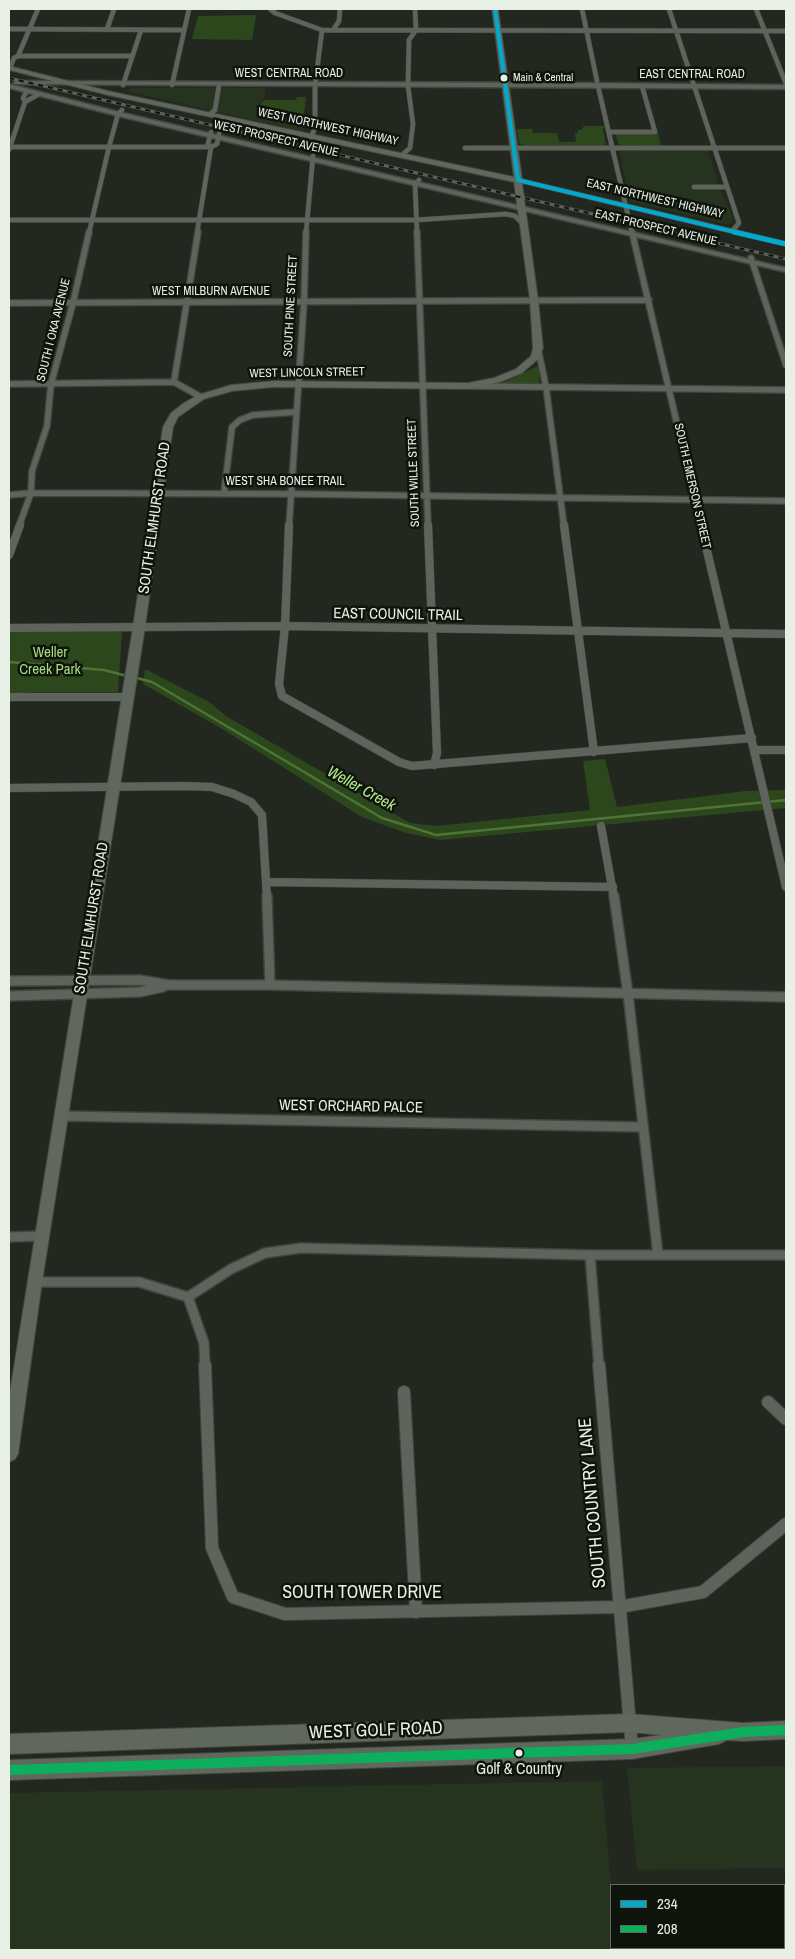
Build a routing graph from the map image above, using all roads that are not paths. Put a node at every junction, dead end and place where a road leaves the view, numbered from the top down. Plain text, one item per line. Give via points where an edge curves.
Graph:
1 (38, 9) edge
2 (114, 9) edge
3 (189, 9) edge
4 (270, 9) edge
5 (340, 9) edge
6 (415, 9) edge
7 (495, 9) edge
8 (582, 9) edge
9 (669, 9) edge
10 (756, 9) edge
11 (9, 29) edge
12 (29, 29) junction
13 (107, 29) junction
14 (141, 30) junction
15 (184, 30) junction
16 (319, 30) junction
17 (333, 30) junction
18 (416, 30) junction
19 (498, 30) junction
20 (587, 30) junction
21 (676, 30) junction
22 (764, 31) junction
23 (786, 31) edge
24 (18, 56) junction
25 (132, 56) junction
26 (11, 68) edge
27 (597, 83) junction
28 (9, 85) edge
29 (73, 85) junction
30 (90, 85) junction
31 (123, 85) junction
32 (172, 85) junction
33 (219, 85) junction
34 (315, 86) junction
35 (408, 86) junction
36 (506, 86) junction
37 (566, 86) junction
38 (642, 86) junction
39 (693, 86) junction
40 (786, 86) edge
41 (41, 87) junction
42 (27, 91) junction
43 (133, 97) junction
44 (24, 102) junction
45 (120, 112) junction
46 (210, 114) junction
47 (609, 132) junction
48 (210, 134) junction
49 (219, 136) junction
50 (311, 136) junction
51 (514, 146) junction
52 (109, 147) junction
53 (211, 147) junction
54 (613, 147) junction
55 (9, 148) edge
56 (465, 148) dead end
57 (713, 148) junction
58 (786, 148) edge
59 (403, 154) junction
60 (313, 158) junction
61 (518, 180) junction
62 (417, 182) junction
63 (694, 187) dead end
64 (726, 187) junction
65 (626, 205) junction
66 (500, 207) junction
67 (520, 207) junction
68 (416, 218) junction
69 (737, 218) joint
70 (92, 219) junction
71 (200, 219) junction
72 (307, 219) junction
73 (9, 220) edge
74 (523, 224) junction
75 (733, 230) junction
76 (633, 232) junction
77 (786, 244) edge
78 (751, 260) junction
79 (786, 269) edge
80 (534, 300) junction
81 (649, 300) junction
82 (419, 301) junction
83 (187, 302) junction
84 (304, 302) junction
85 (9, 303) edge
86 (73, 303) junction
87 (776, 334) junction
88 (784, 334) dead end
89 (538, 348) junction
90 (786, 365) edge
91 (174, 382) junction
92 (298, 383) junction
93 (9, 384) edge
94 (50, 384) junction
95 (422, 385) junction
96 (468, 386) junction
97 (546, 387) junction
98 (670, 389) junction
99 (786, 390) edge
100 (201, 397) junction
101 (296, 412) junction
102 (32, 493) junction
103 (159, 493) junction
104 (224, 493) junction
105 (290, 494) junction
106 (9, 495) edge
107 (426, 495) junction
108 (560, 498) junction
109 (696, 500) junction
110 (786, 500) edge
111 (9, 555) edge
112 (285, 626) junction
113 (139, 627) junction
114 (9, 628) edge
115 (432, 630) junction
116 (580, 631) junction
117 (727, 633) junction
118 (786, 634) edge
119 (128, 693) junction
120 (9, 697) edge
121 (752, 738) junction
122 (754, 750) junction
123 (786, 750) edge
124 (594, 752) junction
125 (434, 765) junction
126 (113, 787) junction
127 (9, 788) edge
128 (601, 826) dead end
129 (782, 849) edge
130 (268, 882) junction
131 (612, 887) junction
132 (786, 887) edge
133 (82, 979) junction
134 (9, 981) edge
135 (270, 985) junction
136 (169, 986) junction
137 (80, 994) junction
138 (628, 994) junction
139 (9, 996) edge
140 (786, 997) edge
141 (60, 1116) junction
142 (642, 1127) junction
143 (41, 1236) junction
144 (9, 1237) edge
145 (590, 1255) junction
146 (658, 1255) junction
147 (786, 1255) edge
148 (34, 1282) junction
149 (188, 1297) junction
150 (404, 1392) dead end
151 (768, 1402) dead end
152 (786, 1419) edge
153 (9, 1454) edge
154 (786, 1524) edge
155 (619, 1607) junction
156 (416, 1612) junction
157 (629, 1722) junction
158 (786, 1730) edge
159 (743, 1732) junction
160 (9, 1744) edge
161 (632, 1749) junction
162 (9, 1770) edge

1 - 12 street
2 - 13 street
3 - 15 street
4 - 16 street
5 - 17 street via 339,20
6 - 18 street
7 - 19 main road
8 - 20 street, SOUTH EMERSON STREET
9 - 21 street
10 - 22 street
11 - 12 street
12 - 13 street
12 - 24 street
13 - 14 street
14 - 15 street
14 - 25 street
15 - 32 street
16 - 17 street
16 - 34 street
17 - 18 street
18 - 19 street
18 - 35 street via 409,40
19 - 20 street
19 - 36 main road
20 - 21 street
20 - 27 street, SOUTH EMERSON STREET
21 - 22 street
21 - 39 street
22 - 23 street
22 - 40 street
24 - 25 street
24 - 26 street via 20,59
25 - 31 street
26 - 30 main road, WEST NORTHWEST HIGHWAY
26 - 41 main road, WEST NORTHWEST HIGHWAY
27 - 37 street, EAST CENTRAL ROAD
27 - 37 street, EAST CENTRAL ROAD
27 - 38 street, EAST CENTRAL ROAD
27 - 47 street, SOUTH EMERSON STREET
28 - 41 street, WEST CENTRAL ROAD
28 - 42 street, WEST PROSPECT AVENUE
29 - 30 street, WEST CENTRAL ROAD
29 - 41 main road, WEST NORTHWEST HIGHWAY
29 - 41 street, WEST CENTRAL ROAD
29 - 43 main road, WEST NORTHWEST HIGHWAY
30 - 31 street, WEST CENTRAL ROAD
30 - 43 main road, WEST NORTHWEST HIGHWAY
31 - 32 street, WEST CENTRAL ROAD
32 - 33 street, WEST CENTRAL ROAD
33 - 34 street, WEST CENTRAL ROAD
33 - 46 street via 215,110
34 - 35 street, WEST CENTRAL ROAD
34 - 50 street via 315,128
35 - 36 street, WEST CENTRAL ROAD
35 - 59 street via 413,124 410,148
36 - 37 street, EAST CENTRAL ROAD
36 - 51 main road
38 - 39 street, EAST CENTRAL ROAD
38 - 47 street via 655,132
39 - 40 street, EAST CENTRAL ROAD
39 - 57 street
41 - 42 street, WEST PROSPECT AVENUE
41 - 44 street
41 - 45 street, WEST PROSPECT AVENUE
42 - 44 street
43 - 46 main road, WEST NORTHWEST HIGHWAY
44 - 55 street
45 - 48 street, WEST PROSPECT AVENUE
45 - 52 street, SOUTH I OKA AVENUE
46 - 50 main road, WEST NORTHWEST HIGHWAY
47 - 54 street, SOUTH EMERSON STREET
48 - 49 street, WEST PROSPECT AVENUE
48 - 53 street via 208,144
49 - 53 street via 217,144
49 - 60 street, WEST PROSPECT AVENUE
50 - 59 main road, WEST NORTHWEST HIGHWAY
51 - 54 street
51 - 56 street
51 - 61 main road
52 - 53 street
52 - 55 street
52 - 70 street, SOUTH I OKA AVENUE
53 - 71 street
54 - 57 street
54 - 65 street, SOUTH EMERSON STREET
57 - 58 street
57 - 64 street
59 - 61 main road, WEST NORTHWEST HIGHWAY
60 - 62 street, WEST PROSPECT AVENUE
60 - 72 street, SOUTH PINE STREET
61 - 65 main road, EAST NORTHWEST HIGHWAY
61 - 67 main road
62 - 66 street, WEST PROSPECT AVENUE
62 - 67 street, WEST PROSPECT AVENUE
62 - 68 street, SOUTH WILLE STREET
63 - 64 street
64 - 69 street
65 - 75 main road, EAST NORTHWEST HIGHWAY
65 - 76 street, SOUTH EMERSON STREET
66 - 67 street, WEST PROSPECT AVENUE
66 - 68 street
67 - 74 main road
67 - 76 street, EAST PROSPECT AVENUE
68 - 72 street
68 - 74 street via 506,214 516,216
68 - 82 street, SOUTH WILLE STREET
69 - 75 street via 739,223
70 - 71 street
70 - 73 street
70 - 86 street, SOUTH I OKA AVENUE
71 - 72 street
71 - 83 street
72 - 84 street, SOUTH PINE STREET
74 - 80 main road
75 - 77 main road, EAST NORTHWEST HIGHWAY
76 - 78 street, EAST PROSPECT AVENUE
76 - 81 street, SOUTH EMERSON STREET
78 - 79 street, EAST PROSPECT AVENUE
78 - 87 street
80 - 81 street, WEST MILBURN AVENUE
80 - 82 street, WEST MILBURN AVENUE
80 - 89 main road
81 - 98 street, SOUTH EMERSON STREET
82 - 84 street, WEST MILBURN AVENUE
82 - 95 street, SOUTH WILLE STREET
83 - 84 street, WEST MILBURN AVENUE
83 - 86 street, WEST MILBURN AVENUE
83 - 91 street
84 - 92 street, SOUTH PINE STREET
85 - 86 street, WEST MILBURN AVENUE
86 - 94 street, SOUTH I OKA AVENUE
87 - 88 street
87 - 90 street
89 - 96 main road, WEST LINCOLN STREET via 519,372
89 - 97 street
91 - 94 street
91 - 100 street
92 - 95 main road, WEST LINCOLN STREET
92 - 100 main road, WEST LINCOLN STREET via 244,386
92 - 101 street, SOUTH PINE STREET
93 - 94 street
94 - 102 street, SOUTH I OKA AVENUE via 48,426 32,471
95 - 96 main road, WEST LINCOLN STREET
95 - 107 street, SOUTH WILLE STREET
96 - 97 street
97 - 98 street
97 - 108 street
98 - 99 street
98 - 109 street, SOUTH EMERSON STREET
100 - 103 main road, SOUTH ELMHURST ROAD via 174,415 168,427
101 - 104 street via 253,415 232,427
101 - 105 street, SOUTH PINE STREET
102 - 103 street, WEST SHA BONEE TRAIL
102 - 106 street, WEST SHA BONEE TRAIL
102 - 111 street, SOUTH I OKA AVENUE
103 - 104 street, WEST SHA BONEE TRAIL
103 - 113 main road, SOUTH ELMHURST ROAD
104 - 105 street, WEST SHA BONEE TRAIL
105 - 107 street, WEST SHA BONEE TRAIL
105 - 112 street, SOUTH PINE STREET
107 - 108 street, WEST SHA BONEE TRAIL
107 - 115 street, SOUTH WILLE STREET
108 - 109 street
108 - 116 street
109 - 110 street
109 - 117 street, SOUTH EMERSON STREET
112 - 113 street, EAST COUNCIL TRAIL
112 - 115 street, EAST COUNCIL TRAIL
112 - 125 street, SOUTH PINE STREET via 279,684 282,696 399,762 412,766
113 - 114 street, EAST COUNCIL TRAIL
113 - 119 main road, SOUTH ELMHURST ROAD
115 - 116 street, EAST COUNCIL TRAIL
115 - 125 street, SOUTH WILLE STREET via 437,752
116 - 117 street, EAST COUNCIL TRAIL
116 - 124 street
117 - 118 street, EAST COUNCIL TRAIL
117 - 121 street, SOUTH EMERSON STREET
119 - 120 street
119 - 126 main road, SOUTH ELMHURST ROAD
121 - 122 street, SOUTH EMERSON STREET
121 - 124 street
122 - 123 street
122 - 129 street, SOUTH EMERSON STREET via 769,815
124 - 125 street
126 - 127 street
126 - 130 street via 212,788 251,802 262,815
126 - 133 main road, SOUTH ELMHURST ROAD
128 - 131 street
129 - 132 street, SOUTH EMERSON STREET
130 - 131 street
130 - 135 street
131 - 138 street
133 - 134 street
133 - 136 street via 140,980
133 - 137 main road, SOUTH ELMHURST ROAD
135 - 136 street
135 - 138 street
136 - 137 street via 140,992
137 - 139 street
137 - 141 main road, SOUTH ELMHURST ROAD
138 - 140 street
138 - 142 street
141 - 142 street, WEST ORCHARD PALCE
141 - 143 main road, SOUTH ELMHURST ROAD
142 - 146 street
143 - 144 street
143 - 148 main road, SOUTH ELMHURST ROAD
145 - 146 street
145 - 149 street via 301,1248 265,1253 231,1269
145 - 155 street, SOUTH COUNTRY LANE
146 - 147 street
148 - 149 street via 139,1282
148 - 153 main road, SOUTH ELMHURST ROAD
149 - 156 street, SOUTH TOWER DRIVE via 204,1343 212,1548 233,1598 285,1614
150 - 156 street
151 - 152 street
154 - 155 street via 703,1592
155 - 156 street, SOUTH TOWER DRIVE
155 - 157 street, SOUTH COUNTRY LANE
157 - 159 main road, WEST GOLF ROAD
157 - 160 main road, WEST GOLF ROAD
157 - 161 street, SOUTH COUNTRY LANE
158 - 159 main road, WEST GOLF ROAD
159 - 161 main road, WEST GOLF ROAD
161 - 162 main road, WEST GOLF ROAD

